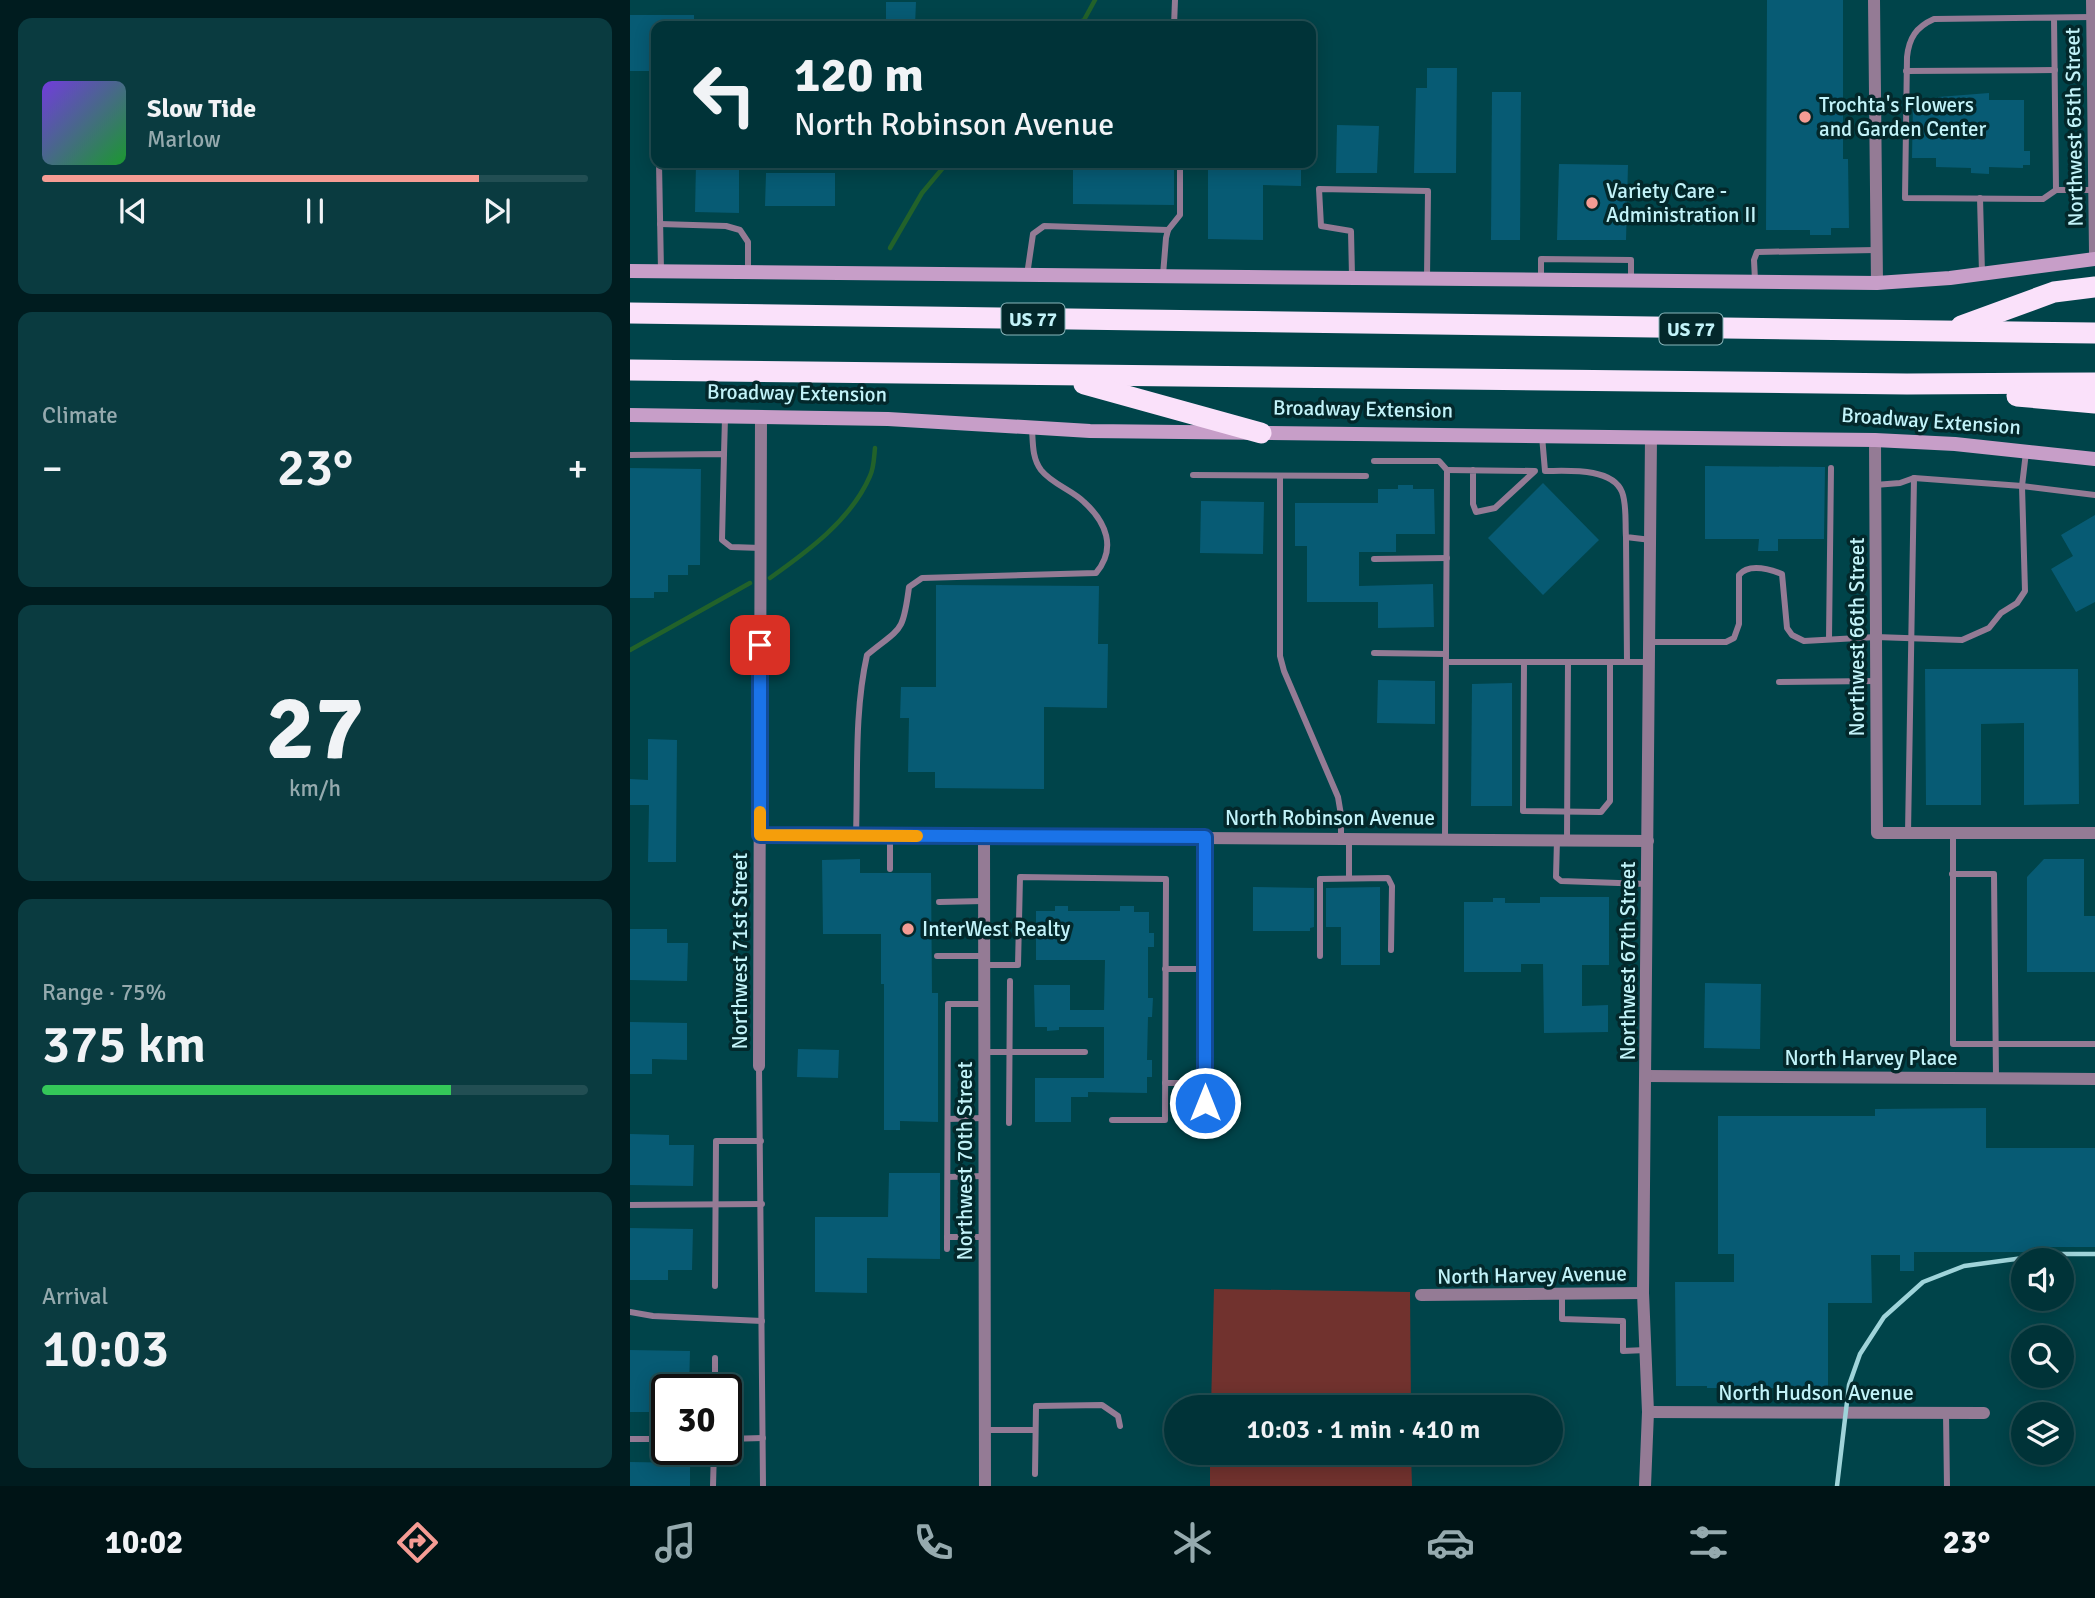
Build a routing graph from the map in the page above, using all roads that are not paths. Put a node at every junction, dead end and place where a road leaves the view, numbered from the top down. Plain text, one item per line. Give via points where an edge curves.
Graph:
1 (1175, 0) edge
2 (1874, 0) edge
3 (2092, 0) edge
4 (2054, 18) junction
5 (2092, 18) junction
6 (1174, 21) edge
7 (2055, 70) junction
8 (1906, 71) junction
9 (659, 168) edge
10 (1180, 168) edge
11 (2056, 190) junction
12 (2094, 190) edge
13 (1980, 198) junction
14 (660, 224) junction
15 (1168, 230) junction
16 (1876, 250) junction
17 (2095, 253) edge
18 (2095, 259) edge
19 (630, 271) edge
20 (661, 271) junction
21 (748, 272) junction
22 (1027, 275) junction
23 (1982, 275) junction
24 (1163, 276) junction
25 (1352, 278) junction
26 (1427, 278) junction
27 (1541, 280) junction
28 (1631, 280) junction
29 (1755, 282) junction
30 (1877, 283) junction
31 (2095, 287) edge
32 (630, 313) edge
33 (1946, 332) junction
34 (2095, 333) edge
35 (630, 370) edge
36 (1055, 375) junction
37 (2095, 383) edge
38 (1908, 384) junction
39 (2095, 403) edge
40 (630, 415) edge
41 (725, 416) junction
42 (761, 416) junction
43 (1032, 428) junction
44 (1261, 433) junction
45 (1542, 436) junction
46 (1651, 437) junction
47 (1875, 440) junction
48 (2026, 452) junction
49 (724, 454) junction
50 (630, 455) edge
51 (2095, 459) edge
52 (1374, 461) dead end
53 (1831, 468) dead end
54 (1447, 470) junction
55 (1473, 470) junction
56 (1535, 471) junction
57 (1545, 471) junction
58 (1193, 475) dead end
59 (1279, 475) junction
60 (1366, 476) dead end
61 (1914, 478) junction
62 (1875, 485) junction
63 (2022, 486) junction
64 (2095, 495) edge
65 (1626, 537) junction
66 (1651, 540) junction
67 (761, 548) junction
68 (1447, 558) junction
69 (1374, 559) dead end
70 (1876, 637) junction
71 (1912, 638) junction
72 (1829, 639) junction
73 (1650, 642) junction
74 (1374, 653) dead end
75 (1446, 654) junction
76 (1446, 662) junction
77 (1524, 662) junction
78 (1568, 662) junction
79 (1610, 662) junction
80 (1627, 662) junction
81 (1650, 662) junction
82 (1876, 681) junction
83 (1779, 682) dead end
84 (1567, 811) junction
85 (1908, 833) junction
86 (1953, 833) junction
87 (2095, 833) edge
88 (760, 835) junction
89 (856, 835) junction
90 (890, 835) junction
91 (984, 836) junction
92 (1205, 837) junction
93 (1345, 838) junction
94 (1445, 838) junction
95 (1562, 840) junction
96 (1648, 841) junction
97 (890, 869) dead end
98 (1952, 874) junction
99 (1349, 878) junction
100 (1647, 884) junction
101 (984, 901) junction
102 (939, 902) dead end
103 (1391, 950) dead end
104 (937, 956) dead end
105 (1321, 956) dead end
106 (984, 961) junction
107 (1165, 969) junction
108 (1205, 969) junction
109 (1010, 981) dead end
110 (984, 1004) junction
111 (1997, 1044) junction
112 (2095, 1044) edge
113 (984, 1052) junction
114 (1009, 1052) junction
115 (1085, 1052) dead end
116 (759, 1066) joint
117 (1647, 1076) junction
118 (1996, 1078) junction
119 (2095, 1079) edge
120 (1165, 1083) junction
121 (1205, 1083) junction
122 (1205, 1103) dead end
123 (984, 1118) junction
124 (948, 1119) junction
125 (1112, 1120) dead end
126 (1009, 1123) dead end
127 (761, 1141) junction
128 (985, 1176) junction
129 (947, 1177) junction
130 (761, 1204) junction
131 (630, 1205) edge
132 (716, 1205) junction
133 (947, 1237) junction
134 (985, 1237) junction
135 (947, 1249) dead end
136 (715, 1286) dead end
137 (1562, 1293) junction
138 (1643, 1293) junction
139 (1421, 1295) dead end
140 (630, 1312) edge
141 (762, 1321) junction
142 (1646, 1350) junction
143 (715, 1358) dead end
144 (715, 1374) edge
145 (1648, 1412) junction
146 (1946, 1413) junction
147 (1984, 1413) dead end
148 (1120, 1426) dead end
149 (985, 1430) junction
150 (1035, 1430) junction
151 (763, 1438) junction
152 (630, 1439) edge
153 (651, 1439) edge
154 (742, 1439) edge
155 (714, 1465) edge
156 (1035, 1474) dead end
157 (713, 1486) edge
158 (763, 1486) edge
159 (985, 1486) edge
160 (1645, 1486) edge
161 (1947, 1486) edge

1 - 6 lane
2 - 16 street
3 - 5 street, Northwest 65th Street
4 - 5 lane
4 - 7 lane
4 - 8 lane via 1934,19 1920,26 1909,41
5 - 12 street, Northwest 65th Street
7 - 8 lane
7 - 11 lane
8 - 13 lane via 1905,198
9 - 14 lane
10 - 15 lane via 1180,215
11 - 12 lane
11 - 13 lane via 2043,199
12 - 17 street, Northwest 65th Street
13 - 23 lane
14 - 20 lane
14 - 21 lane via 740,230 748,243
15 - 22 lane via 1044,226 1033,234
15 - 24 lane
16 - 29 lane via 1757,251
16 - 30 street
18 - 23 main road
19 - 20 main road
20 - 21 main road
21 - 22 main road
22 - 24 main road
23 - 30 main road
24 - 25 main road
25 - 26 main road
25 - 26 lane via 1351,231 1321,226 1320,189 1428,191
26 - 27 main road
27 - 28 main road
27 - 28 lane via 1541,258 1631,260
28 - 29 main road
29 - 30 main road
31 - 33 highway via 2054,292
32 - 33 highway, US 77
33 - 34 highway, US 77
35 - 36 highway, Broadway Extension
36 - 38 highway, Broadway Extension
36 - 44 highway
37 - 38 highway, Broadway Extension
38 - 39 highway
40 - 41 main road, Broadway Extension
41 - 42 main road, Broadway Extension
41 - 49 lane
42 - 43 main road, Broadway Extension
42 - 67 street, Northwest 71st Street
43 - 44 main road, Broadway Extension
43 - 89 lane via 1035,460 1042,472 1084,502 1102,524 1109,545 1105,563 1096,573 922,578 909,587 905,619 897,633 867,655 863,673
44 - 45 main road, Broadway Extension
45 - 46 main road, Broadway Extension
45 - 57 lane
46 - 47 main road, Broadway Extension
46 - 66 street, Northwest 67th Street
47 - 48 main road, Broadway Extension
47 - 62 street, Northwest 66th Street
48 - 51 main road, Broadway Extension
48 - 63 lane
49 - 50 lane
49 - 67 lane via 722,540 731,547
52 - 54 lane via 1438,461
53 - 72 lane
54 - 55 lane
54 - 68 lane
55 - 56 lane
55 - 56 lane via 1476,512 1495,508
56 - 57 lane
57 - 65 lane via 1589,471 1612,481 1622,492
58 - 59 lane
59 - 60 lane
59 - 93 lane via 1280,656 1338,797
61 - 62 lane
61 - 63 lane
61 - 71 lane
62 - 70 street, Northwest 66th Street
63 - 64 lane
63 - 71 lane via 2025,591 2017,603 1989,628 1962,640
65 - 66 lane
65 - 80 lane
66 - 73 street, Northwest 67th Street
67 - 88 street, Northwest 71st Street
68 - 69 lane
68 - 75 lane
70 - 71 lane
70 - 72 lane
70 - 82 street, Northwest 66th Street
71 - 85 lane
72 - 73 lane via 1804,640 1792,635 1787,628 1782,574 1752,568 1739,575 1739,624 1734,638 1726,642
73 - 81 street, Northwest 67th Street
74 - 75 lane
75 - 76 lane
76 - 77 lane
76 - 94 lane
77 - 78 lane
77 - 84 lane via 1523,811
78 - 79 lane
78 - 84 lane
79 - 80 lane
79 - 84 lane via 1609,801 1601,812
80 - 81 lane
81 - 96 street, Northwest 67th Street
82 - 83 lane
82 - 85 street, Northwest 66th Street via 1877,833
84 - 95 lane
85 - 86 street
86 - 87 street
86 - 98 lane
88 - 89 street, North Robinson Avenue
88 - 116 street, Northwest 71st Street
89 - 90 street, North Robinson Avenue
90 - 91 street, North Robinson Avenue
90 - 97 lane
91 - 92 street, North Robinson Avenue
91 - 101 street, Northwest 70th Street
92 - 93 street, North Robinson Avenue
92 - 108 street
93 - 94 street, North Robinson Avenue
93 - 99 lane
94 - 95 street, North Robinson Avenue
95 - 96 street, North Robinson Avenue
95 - 100 lane via 1556,877 1561,881
96 - 100 street, Northwest 67th Street
98 - 111 lane via 1994,874
98 - 111 lane via 1953,1044
99 - 103 lane via 1388,878 1392,886
99 - 105 lane via 1320,879
100 - 117 street, Northwest 67th Street
101 - 102 lane
101 - 106 street, Northwest 70th Street
104 - 106 lane
106 - 107 lane via 1018,965 1020,877 1166,879
106 - 110 street, Northwest 70th Street
107 - 108 lane
107 - 120 lane
108 - 121 street
109 - 114 lane
110 - 113 street, Northwest 70th Street
110 - 124 lane via 948,1004
111 - 112 lane
111 - 118 lane
113 - 114 lane
113 - 123 street, Northwest 70th Street
114 - 115 lane
114 - 126 lane
116 - 127 lane, Northwest 71st Street
117 - 118 street, North Harvey Place
117 - 138 street, Northwest 67th Street
118 - 119 street, North Harvey Place
120 - 121 lane
120 - 125 lane via 1165,1120
121 - 122 street
123 - 124 lane
123 - 128 street, Northwest 70th Street
124 - 129 lane
127 - 130 lane, Northwest 71st Street
127 - 132 lane via 716,1141
128 - 129 lane
128 - 134 street, Northwest 70th Street
129 - 133 lane
130 - 132 lane
130 - 141 lane, Northwest 71st Street
131 - 132 lane
132 - 136 lane
133 - 134 lane
133 - 135 lane
134 - 149 street, Northwest 70th Street
137 - 138 street, North Harvey Avenue
137 - 139 street, North Harvey Avenue
137 - 142 lane via 1562,1320 1623,1321 1623,1351
138 - 142 street, Northwest 67th Street
140 - 141 lane
141 - 151 lane, Northwest 71st Street
142 - 145 street, Northwest 67th Street
143 - 144 lane
145 - 146 street, North Hudson Avenue
145 - 160 street, Northwest 67th Street
146 - 147 street, North Hudson Avenue
146 - 161 lane
148 - 150 lane via 1118,1416 1102,1405 1036,1406
149 - 150 lane
149 - 159 street, Northwest 70th Street
150 - 156 lane
151 - 154 lane
151 - 158 lane, Northwest 71st Street
152 - 153 lane
155 - 157 lane

